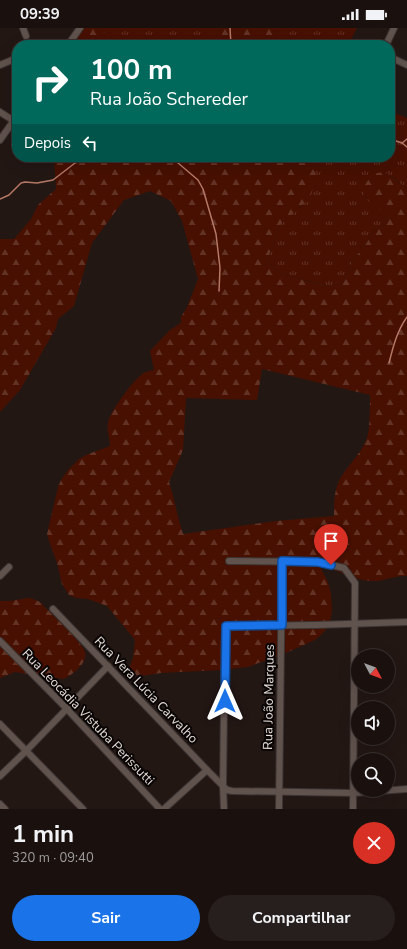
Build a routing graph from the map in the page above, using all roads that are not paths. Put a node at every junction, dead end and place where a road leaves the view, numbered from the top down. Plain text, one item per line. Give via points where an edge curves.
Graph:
1 (24, 28) edge
2 (80, 28) edge
3 (394, 28) edge
4 (26, 36) dead end
5 (72, 40) edge
6 (388, 40) edge
7 (12, 60) edge
8 (395, 60) edge
9 (0, 65) edge
10 (407, 66) edge
11 (0, 112) edge
12 (12, 117) edge
13 (12, 122) edge
14 (0, 140) edge
15 (229, 561) dead end
16 (282, 561) junction
17 (9, 568) dead end
18 (0, 576) edge
19 (53, 609) dead end
20 (407, 622) edge
21 (356, 623) junction
22 (282, 625) junction
23 (0, 641) edge
24 (108, 666) junction
25 (67, 709) junction
26 (0, 724) edge
27 (26, 751) junction
28 (354, 753) edge
29 (207, 770) junction
30 (0, 776) edge
31 (223, 786) junction
32 (407, 789) edge
33 (395, 790) edge
34 (278, 791) junction
35 (351, 793) edge
36 (353, 797) edge
37 (0, 804) edge
38 (5, 809) edge
39 (83, 809) edge
40 (160, 809) edge
41 (164, 809) edge
42 (224, 809) edge
43 (279, 809) edge
44 (353, 809) edge

1 - 4 street
2 - 5 street
3 - 6 street
7 - 9 street
8 - 10 street
11 - 12 street
13 - 14 street
15 - 16 street
16 - 21 street via 318,562 344,568 355,583
16 - 22 street, Rua João Marques
17 - 18 street
19 - 24 street, Rua Vera Lúcia Carvalho
20 - 21 street
21 - 22 street
21 - 28 street
22 - 31 street via 226,626
22 - 34 street, Rua João Marques
23 - 25 street, Rua Leocádia Vistuba Perissutti
24 - 25 street
24 - 29 street, Rua Vera Lúcia Carvalho
25 - 27 street
25 - 40 street, Rua Leocádia Vistuba Perissutti
26 - 27 street
27 - 30 street
27 - 39 street
29 - 31 street, Rua Vera Lúcia Carvalho
29 - 41 street
31 - 34 street via 232,791
31 - 42 street
32 - 33 street
34 - 35 street
34 - 43 street, Rua João Marques
36 - 44 street
37 - 38 street

